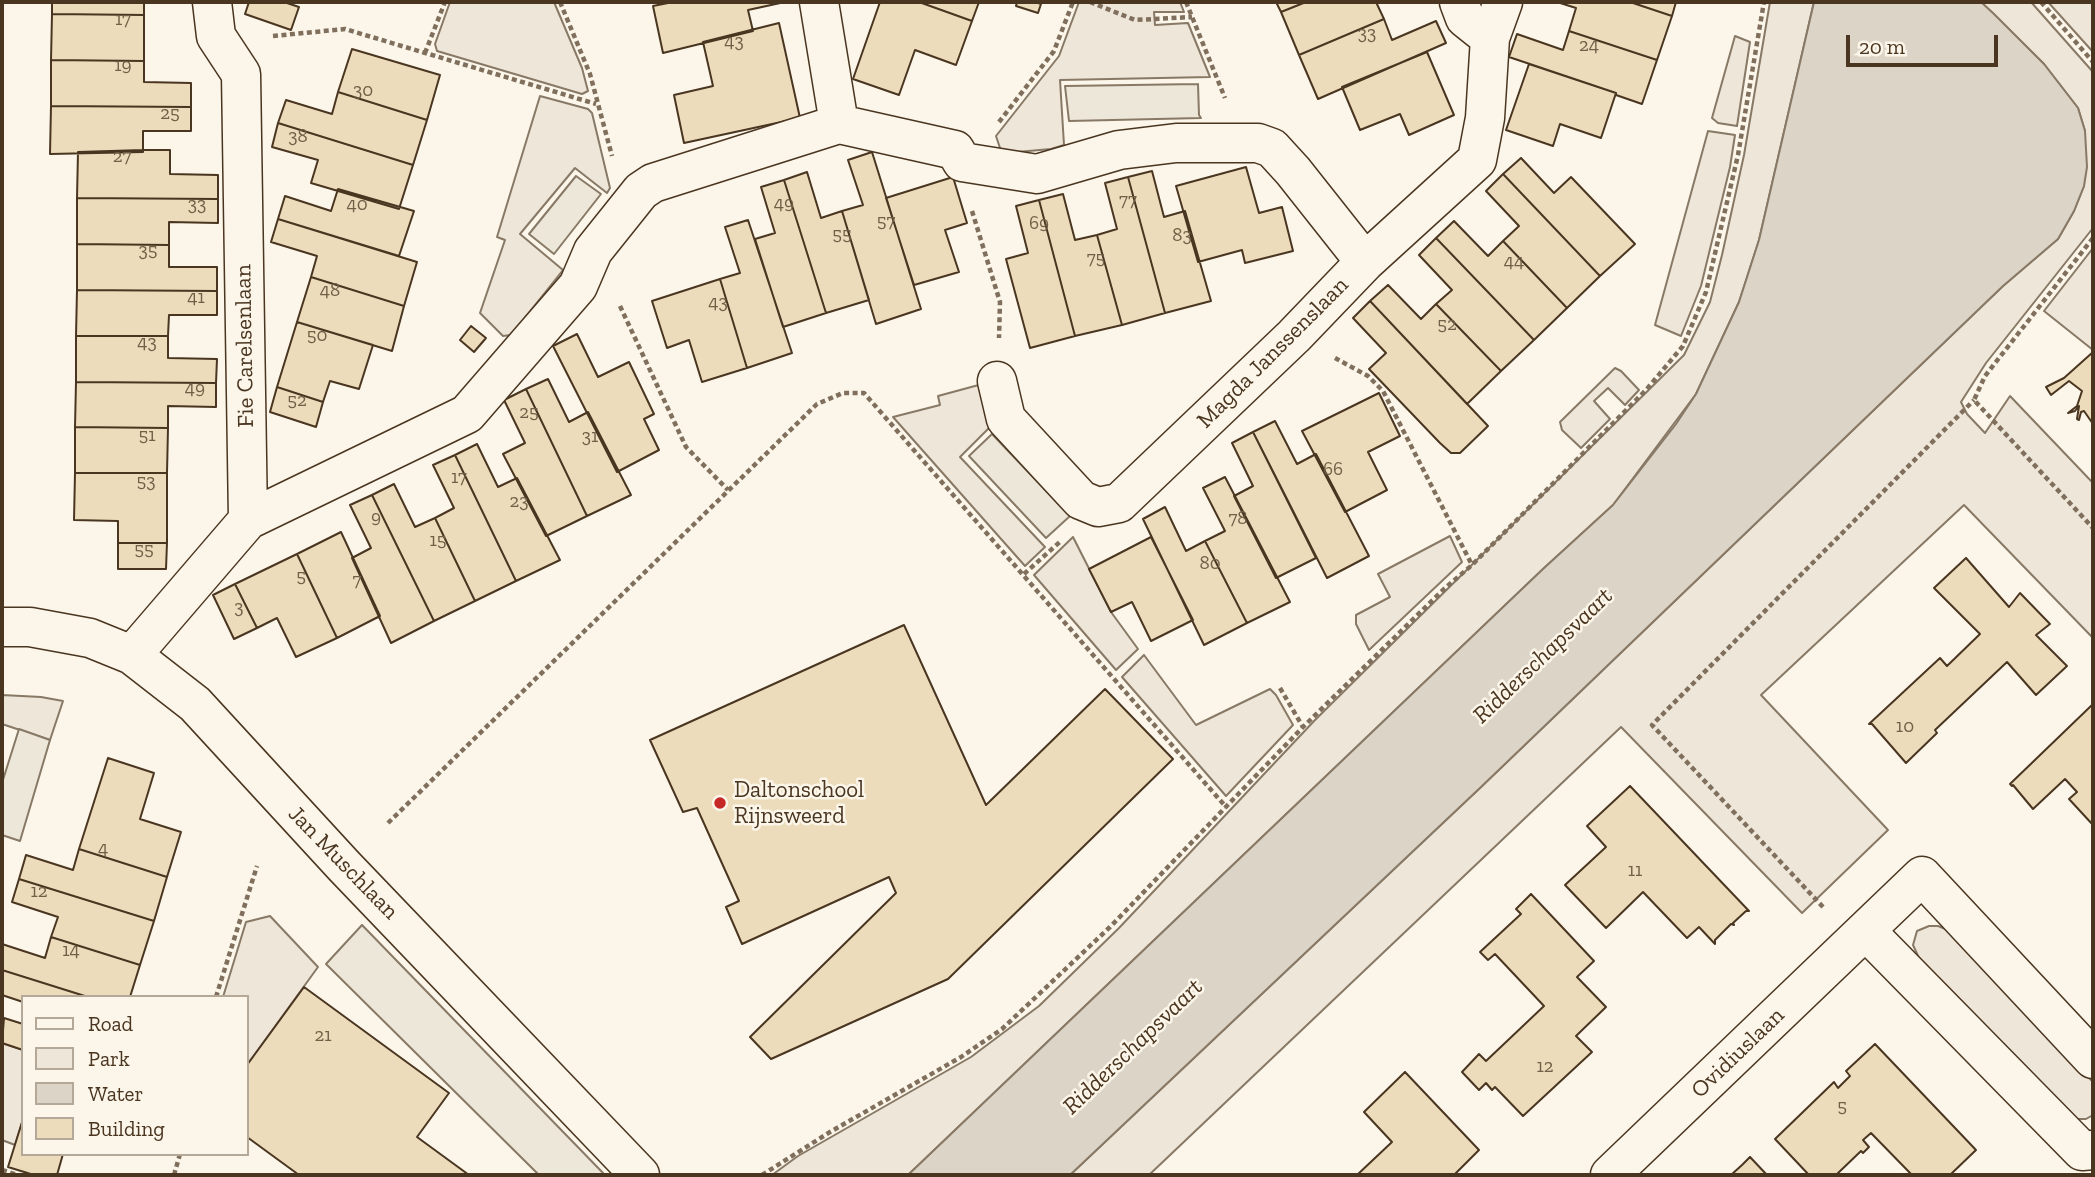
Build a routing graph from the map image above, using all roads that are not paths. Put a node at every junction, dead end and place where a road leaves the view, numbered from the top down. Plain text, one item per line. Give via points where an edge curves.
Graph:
1 (819, 2) edge
2 (1459, 2) edge
3 (1503, 2) edge
4 (214, 19) edge
5 (1490, 38) junction
6 (839, 124) junction
7 (1365, 262) junction
8 (997, 381) road end
9 (248, 520) junction
10 (2, 626) edge
11 (132, 654) junction
12 (1866, 931) junction
13 (2093, 1059) edge
14 (2093, 1150) edge
15 (640, 1175) edge
16 (1610, 1175) edge

1 - 6 street
2 - 5 street via 1465,18
3 - 5 street, Magda Janssenslaan
4 - 9 street, Fie Carelsenlaan via 241,75
5 - 7 street, Magda Janssenslaan via 1485,118 1477,160
6 - 7 street via 1037,174 1119,150 1176,142 1258,142 1272,148 1293,171
6 - 9 street via 653,183 641,191 593,251 578,286 467,414
7 - 8 street, Magda Janssenslaan via 1119,503 1098,507 1081,500 1006,419
9 - 11 street
10 - 11 street, Jan Muschlaan via 30,626 90,638
11 - 15 street, Jan Muschlaan via 195,704
12 - 13 street, Ovidiuslaan via 1922,876
12 - 14 street via 2081,1151
12 - 16 street, Ovidiuslaan

